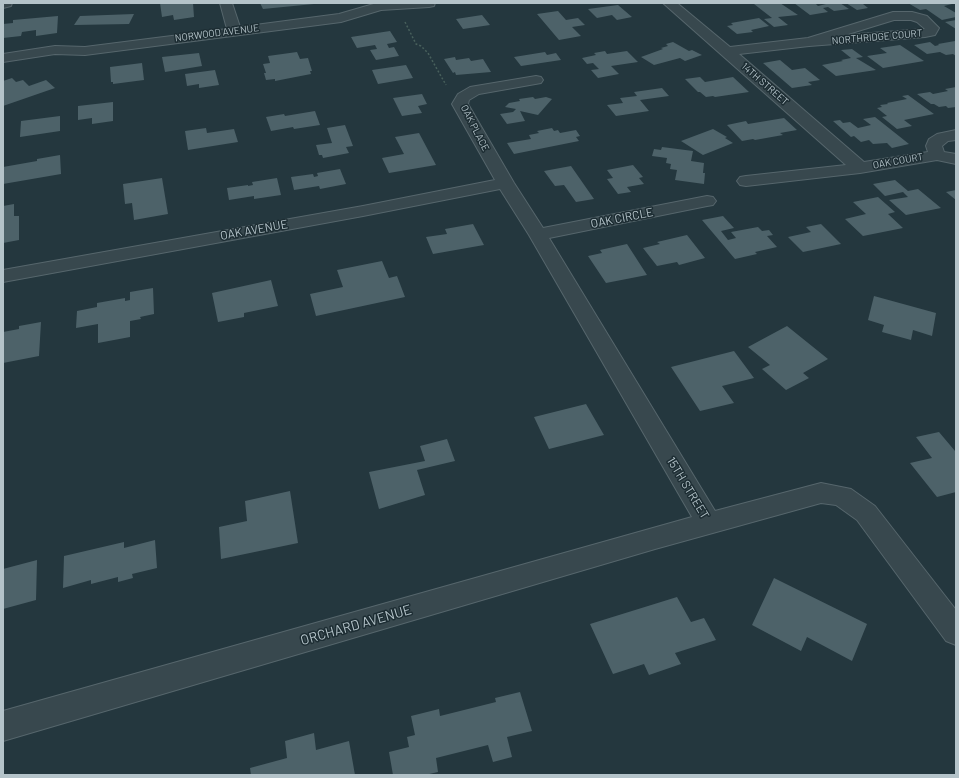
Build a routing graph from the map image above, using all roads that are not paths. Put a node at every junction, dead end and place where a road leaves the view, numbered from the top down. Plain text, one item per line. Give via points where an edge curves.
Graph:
1 (6, 3) edge
2 (226, 3) edge
3 (429, 3) edge
4 (669, 3) edge
5 (3, 4) edge
6 (234, 31) junction
7 (809, 42) junction
8 (727, 51) junction
9 (3, 58) edge
10 (536, 80) dead end
11 (956, 135) edge
12 (937, 154) junction
13 (956, 159) edge
14 (860, 168) junction
15 (746, 181) dead end
16 (505, 183) junction
17 (707, 201) dead end
18 (538, 234) junction
19 (3, 276) edge
20 (709, 523) junction
21 (956, 632) edge
22 (3, 726) edge

1 - 5 street
2 - 6 street
3 - 6 street, NORWOOD AVENUE via 381,6 341,18
4 - 8 street, 14TH STREET
6 - 9 street, NORWOOD AVENUE via 85,51 54,50
7 - 7 street, NORTHRIDGE COURT via 892,16 912,16 922,19 932,28 930,32 925,33
7 - 8 street, NORTHRIDGE COURT
8 - 14 street, 14TH STREET
10 - 16 street, OAK PLACE via 475,90 463,97 460,104
11 - 12 street, OAK COURT via 943,137 935,142
12 - 13 street, OAK COURT
12 - 14 street, OAK COURT
14 - 15 street
16 - 18 street, 15TH STREET
16 - 19 street, OAK AVENUE
17 - 18 street, OAK CIRCLE
18 - 20 street, 15TH STREET
20 - 21 street, 15TH STREET via 821,493 842,496 866,513
20 - 22 street, ORCHARD AVENUE

